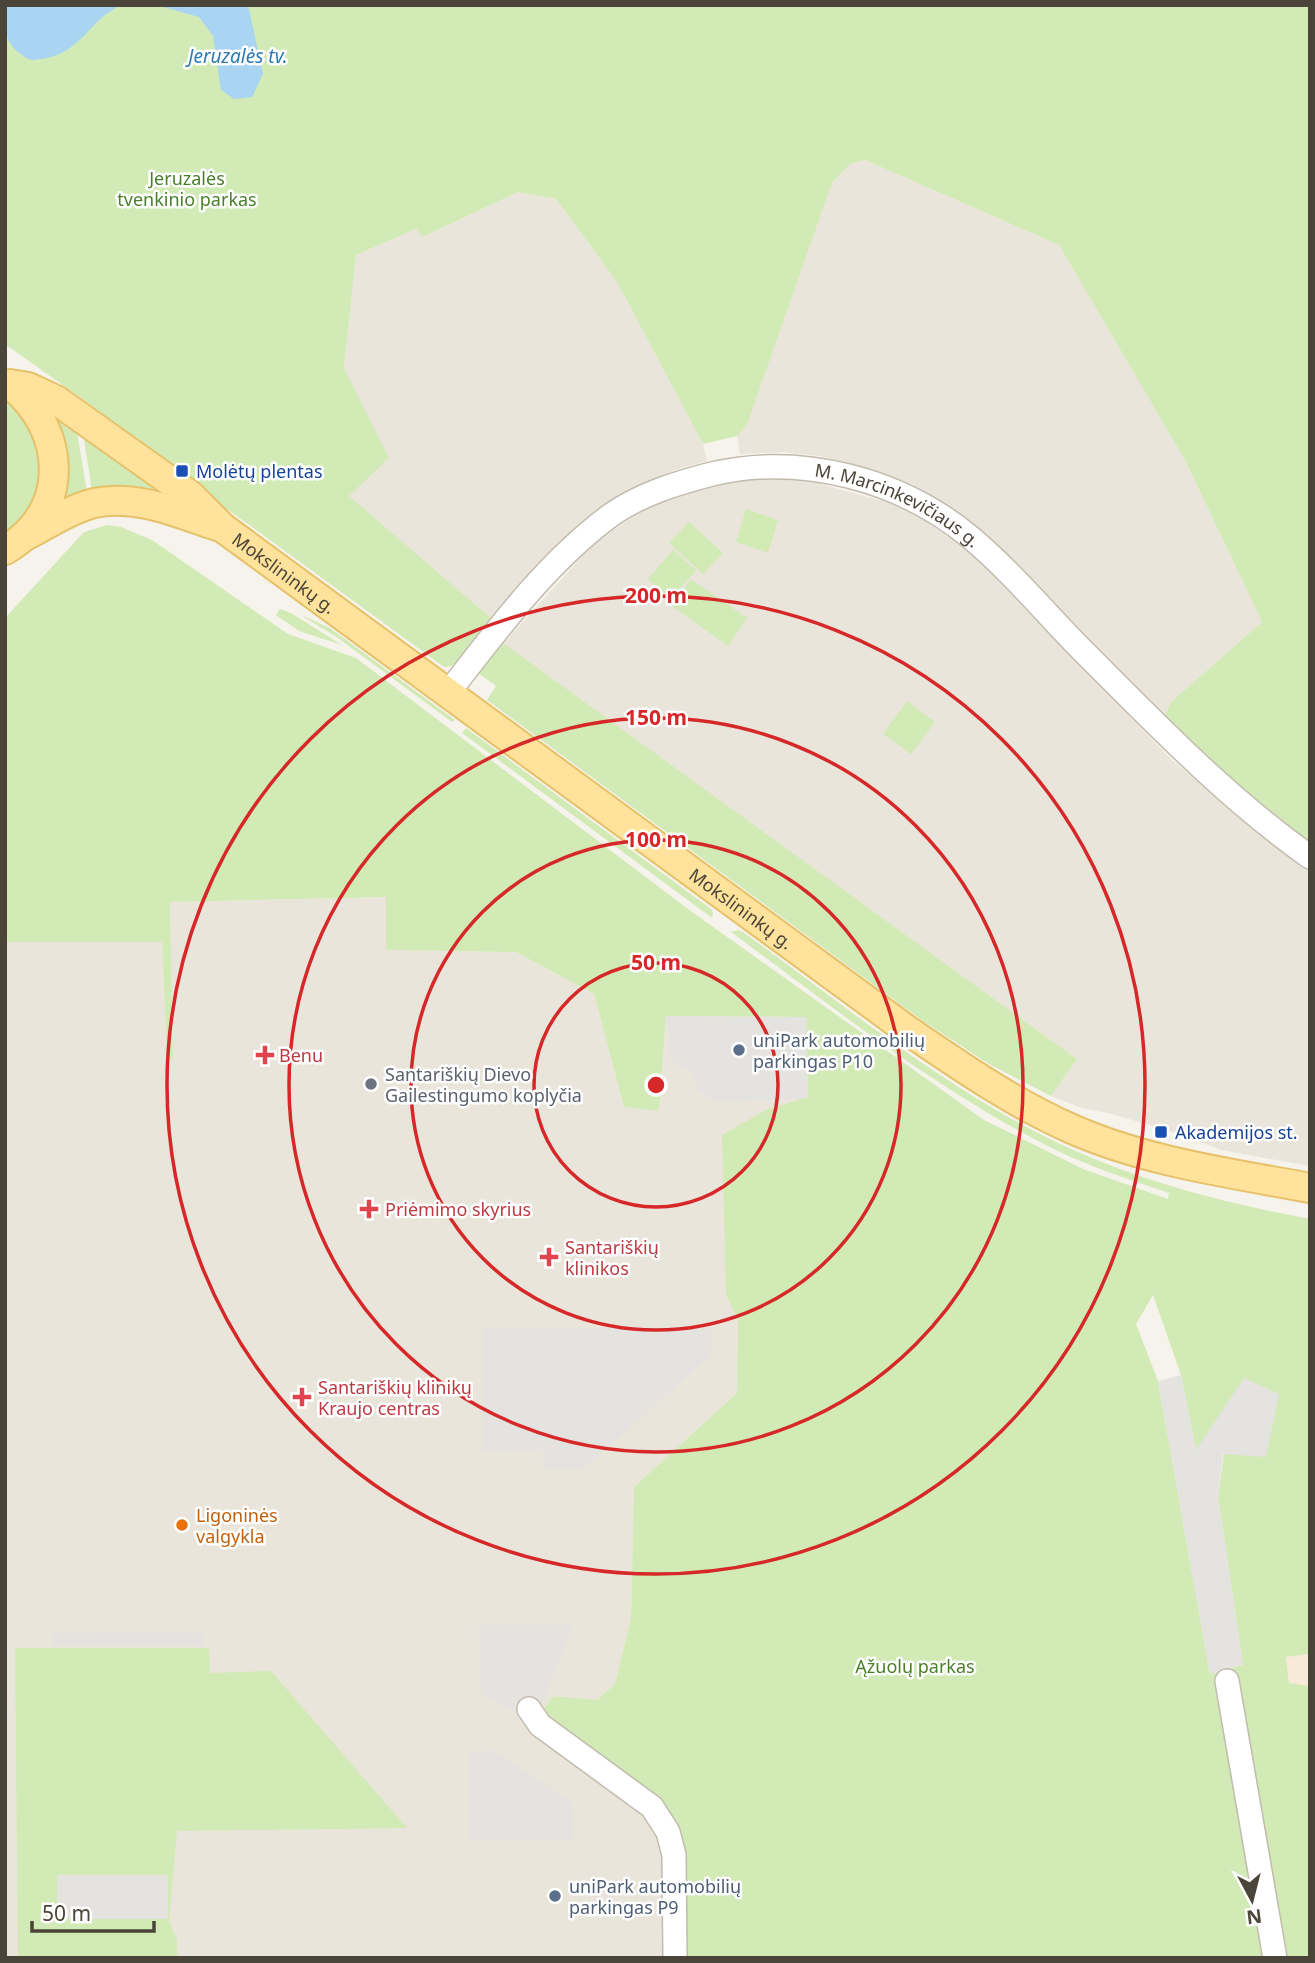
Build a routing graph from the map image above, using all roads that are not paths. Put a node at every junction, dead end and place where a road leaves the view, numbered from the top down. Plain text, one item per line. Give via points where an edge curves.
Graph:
1 (8, 383) edge
2 (223, 528) junction
3 (13, 550) edge
4 (448, 693) junction
5 (1310, 857) edge
6 (1310, 1188) edge
7 (1227, 1681) dead end
8 (529, 1709) dead end
9 (675, 1958) edge
10 (1275, 1958) edge

1 - 2 main road, Mokslininkų g. via 56,400 191,496
1 - 3 main road via 40,414 54,455 50,497
2 - 3 main road, Mokslininkų g. via 152,504 116,500 72,512
2 - 4 main road, Mokslininkų g.
4 - 5 street, M. Marcinkevičiaus g. via 565,555 638,499 725,471 793,466 831,472 892,490 969,537 1212,777
4 - 6 main road, Mokslininkų g. via 907,1030 1007,1095 1073,1130 1132,1151
7 - 10 street
8 - 9 street via 540,1726 652,1807 668,1832 674,1855

